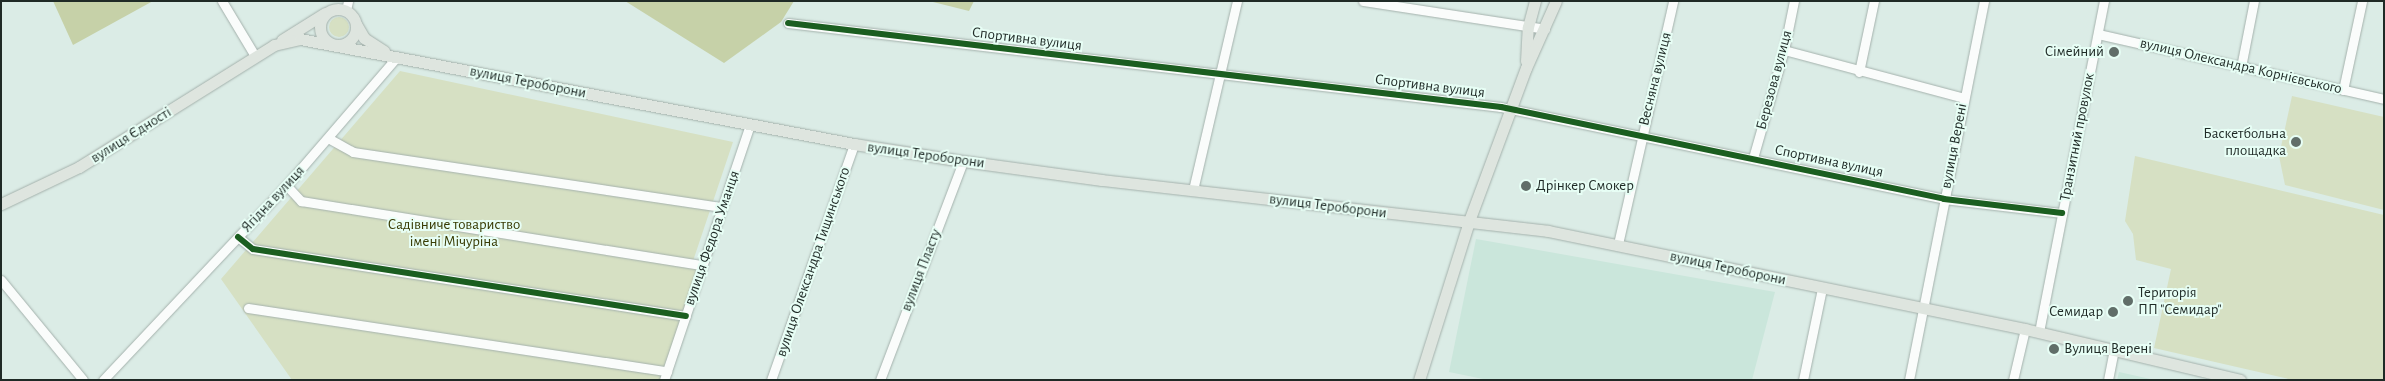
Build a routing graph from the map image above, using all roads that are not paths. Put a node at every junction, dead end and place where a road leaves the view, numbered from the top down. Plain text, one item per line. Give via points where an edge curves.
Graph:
1 (222, 1) edge
2 (1237, 1) edge
3 (1363, 1) edge
4 (1536, 1) edge
5 (1556, 1) edge
6 (1673, 1) edge
7 (1794, 1) edge
8 (1874, 1) edge
9 (1984, 1) edge
10 (2104, 1) edge
11 (2254, 1) edge
12 (2362, 1) edge
13 (347, 6) edge
14 (325, 14) junction
15 (788, 23) dead end
16 (356, 24) junction
17 (1528, 27) junction
18 (1545, 29) junction
19 (2098, 34) junction
20 (333, 44) junction
21 (274, 45) junction
22 (1784, 50) junction
23 (255, 56) junction
24 (398, 57) junction
25 (411, 59) joint
26 (2241, 66) junction
27 (1526, 68) junction
28 (1859, 72) junction
29 (1220, 74) junction
30 (2343, 90) junction
31 (1964, 98) junction
32 (2384, 99) edge
33 (1512, 109) junction
34 (750, 124) junction
35 (1641, 134) junction
36 (328, 138) junction
37 (854, 144) junction
38 (1753, 158) junction
39 (963, 161) junction
40 (287, 186) junction
41 (1193, 190) junction
42 (1944, 199) junction
43 (1, 204) edge
44 (722, 207) junction
45 (2062, 213) junction
46 (1469, 221) junction
47 (238, 237) junction
48 (1618, 244) junction
49 (701, 265) junction
50 (1, 280) edge
51 (1822, 288) junction
52 (248, 308) dead end
53 (1924, 309) junction
54 (686, 316) junction
55 (2025, 329) junction
56 (2039, 332) junction
57 (2114, 350) junction
58 (666, 375) edge
59 (2206, 376) edge
60 (83, 380) edge
61 (103, 380) edge
62 (771, 380) edge
63 (880, 380) edge
64 (1419, 380) edge
65 (1803, 380) edge
66 (1909, 380) edge
67 (2013, 380) edge
68 (2108, 380) edge
69 (2240, 380) edge

1 - 23 street
2 - 29 street
3 - 17 street
4 - 17 main road
5 - 18 main road
6 - 35 street, Весняна вулиця
7 - 22 street, Березова вулиця
8 - 28 street
9 - 31 street, вулиця Верені
10 - 19 street, Транзитний провулок
11 - 26 street
12 - 30 street
13 - 14 main road
13 - 16 main road
14 - 20 main road via 320,25 321,33
14 - 21 main road
15 - 29 street, Спортивна вулиця
16 - 20 main road via 350,40
16 - 24 main road via 369,42
17 - 18 street
17 - 27 main road
18 - 27 main road
19 - 26 street, вулиця Олександра Корнієвського
19 - 45 street, Транзитний провулок
20 - 21 main road, вулиця Єдності via 300,39
20 - 24 main road, вулиця Єдності
21 - 23 main road, вулиця Єдності
22 - 28 street
22 - 38 street, Березова вулиця
23 - 43 main road, вулиця Єдності via 79,168
24 - 25 main road, вулиця Єдності
24 - 36 street, Ягідна вулиця
25 - 34 main road, вулиця Тероборони
26 - 30 street, вулиця Олександра Корнієвського
27 - 33 main road
28 - 31 street
29 - 33 street, Спортивна вулиця
29 - 41 street
30 - 32 street, вулиця Олександра Корнієвського
31 - 42 street, вулиця Верені
33 - 35 street, Спортивна вулиця
33 - 46 main road
34 - 37 main road, вулиця Тероборони
34 - 44 street, вулиця Федора Уманця
35 - 38 street, Спортивна вулиця
35 - 48 street, Весняна вулиця
36 - 40 street, Ягідна вулиця
36 - 44 street via 353,152
37 - 39 main road, вулиця Тероборони
37 - 62 street, вулиця Олександра Тищинського
38 - 42 street, Спортивна вулиця
39 - 41 main road, вулиця Тероборони
39 - 63 street, вулиця Пласту
40 - 47 street, Ягідна вулиця
40 - 49 street via 301,201
41 - 46 main road, вулиця Тероборони
42 - 45 street, Спортивна вулиця
42 - 53 street, вулиця Верені
44 - 49 street, вулиця Федора Уманця
45 - 56 street, Транзитний провулок
46 - 48 main road, вулиця Тероборони
46 - 64 main road
47 - 54 street via 253,250
47 - 61 street, Ягідна вулиця
48 - 51 main road, вулиця Тероборони
49 - 54 street, вулиця Федора Уманця
50 - 60 street
51 - 53 main road, вулиця Тероборони
51 - 65 street
52 - 58 street
53 - 55 main road, вулиця Тероборони
53 - 66 street, вулиця Верені
54 - 58 street, вулиця Федора Уманця
55 - 56 main road, вулиця Тероборони
55 - 67 street
56 - 57 main road, вулиця Тероборони
57 - 59 main road, вулиця Тероборони
57 - 68 street
59 - 69 main road, вулиця Тероборони

